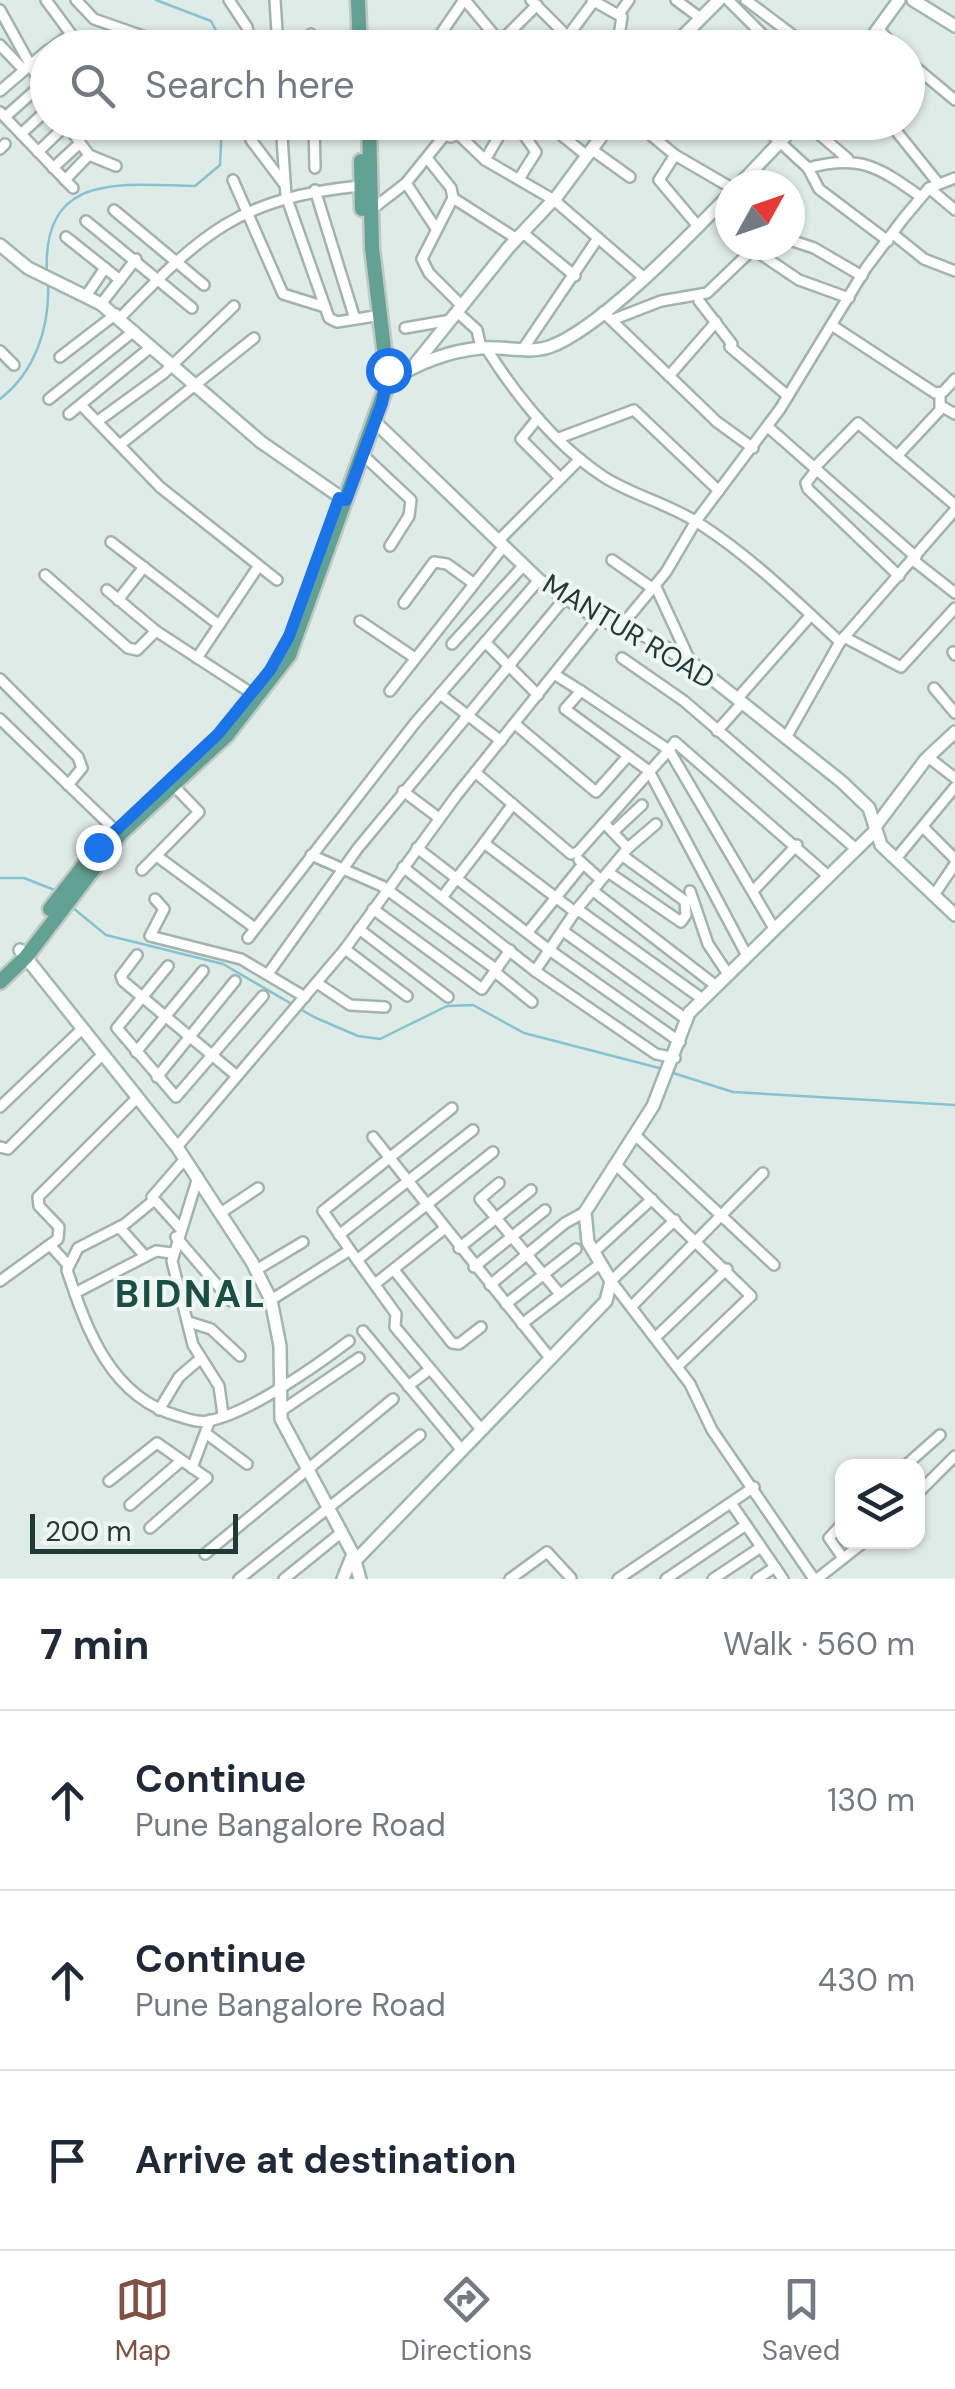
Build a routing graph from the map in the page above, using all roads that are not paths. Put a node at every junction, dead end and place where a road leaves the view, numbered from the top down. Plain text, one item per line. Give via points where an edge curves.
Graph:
1 (46, 0) edge
2 (76, 0) edge
3 (229, 0) edge
4 (275, 0) edge
5 (358, 0) edge
6 (368, 0) edge
7 (465, 0) edge
8 (593, 0) edge
9 (629, 0) edge
10 (676, 0) edge
11 (719, 0) edge
12 (728, 0) edge
13 (746, 0) edge
14 (899, 0) edge
15 (913, 0) edge
16 (534, 2) edge
17 (0, 10) edge
18 (620, 14) junction
19 (698, 17) junction
20 (955, 26) edge
21 (878, 28) edge
22 (68, 30) edge
23 (134, 30) edge
24 (249, 30) edge
25 (277, 30) edge
26 (359, 30) edge
27 (368, 30) edge
28 (444, 30) edge
29 (488, 30) edge
30 (511, 30) edge
31 (562, 30) edge
32 (572, 30) edge
33 (621, 30) edge
34 (687, 30) edge
35 (758, 30) edge
36 (786, 30) edge
37 (0, 45) edge
38 (30, 63) edge
39 (27, 65) junction
40 (30, 70) edge
41 (925, 75) edge
42 (2, 85) edge
43 (30, 94) edge
44 (955, 100) edge
45 (2, 115) edge
46 (30, 126) edge
47 (21, 134) junction
48 (50, 140) edge
49 (76, 140) edge
50 (251, 140) edge
51 (282, 140) edge
52 (315, 140) edge
53 (367, 140) edge
54 (369, 140) edge
55 (441, 140) edge
56 (464, 140) edge
57 (497, 140) edge
58 (528, 140) edge
59 (571, 140) edge
60 (598, 140) edge
61 (657, 140) edge
62 (779, 140) edge
63 (824, 140) edge
64 (902, 140) edge
65 (781, 142) junction
66 (79, 144) junction
67 (38, 152) junction
68 (589, 152) junction
69 (675, 155) junction
70 (89, 156) junction
71 (427, 158) junction
72 (848, 159) junction
73 (486, 160) junction
74 (116, 166) dead end
75 (53, 168) junction
76 (316, 168) dead end
77 (808, 168) junction
78 (754, 170) edge
79 (630, 177) dead end
80 (955, 178) edge
81 (519, 179) junction
82 (233, 180) dead end
83 (406, 183) junction
84 (286, 184) junction
85 (360, 186) junction
86 (934, 186) junction
87 (715, 187) edge
88 (315, 190) junction
89 (286, 196) junction
90 (921, 197) junction
91 (453, 198) junction
92 (554, 200) junction
93 (114, 210) dead end
94 (247, 210) junction
95 (371, 210) junction
96 (715, 210) edge
97 (955, 210) edge
98 (86, 220) dead end
99 (697, 226) junction
100 (434, 227) junction
101 (66, 236) dead end
102 (520, 236) junction
103 (891, 237) junction
104 (598, 238) junction
105 (0, 245) edge
106 (805, 245) edge
107 (136, 259) junction
108 (178, 260) junction
109 (738, 260) edge
110 (769, 260) edge
111 (105, 268) junction
112 (955, 271) edge
113 (575, 276) junction
114 (642, 276) junction
115 (862, 276) junction
116 (159, 278) junction
117 (120, 280) junction
118 (204, 286) dead end
119 (86, 296) junction
120 (849, 298) junction
121 (700, 301) dead end
122 (102, 304) junction
123 (234, 306) dead end
124 (325, 307) junction
125 (192, 308) dead end
126 (457, 313) junction
127 (118, 316) junction
128 (375, 316) junction
129 (608, 316) junction
130 (356, 319) junction
131 (716, 322) junction
132 (834, 326) junction
133 (405, 328) dead end
134 (134, 331) junction
135 (381, 333) junction
136 (254, 338) dead end
137 (150, 347) junction
138 (484, 348) junction
139 (522, 349) junction
140 (1, 355) edge
141 (60, 358) dead end
142 (415, 364) junction
143 (14, 365) dead end
144 (172, 366) junction
145 (669, 376) junction
146 (955, 379) edge
147 (388, 382) junction
148 (196, 386) junction
149 (940, 393) junction
150 (788, 396) junction
151 (49, 399) dead end
152 (80, 405) junction
153 (941, 406) junction
154 (69, 414) dead end
155 (955, 414) edge
156 (538, 418) junction
157 (98, 421) junction
158 (374, 422) junction
159 (768, 427) junction
160 (559, 438) junction
161 (121, 444) junction
162 (753, 448) junction
163 (362, 455) junction
164 (897, 456) junction
165 (580, 459) junction
166 (816, 468) junction
167 (560, 478) junction
168 (718, 491) junction
169 (342, 499) junction
170 (954, 510) edge
171 (696, 521) junction
172 (112, 542) dead end
173 (501, 543) junction
174 (390, 546) dead end
175 (914, 559) junction
176 (612, 560) dead end
177 (524, 565) junction
178 (144, 567) junction
179 (258, 567) junction
180 (44, 575) dead end
181 (899, 576) junction
182 (277, 580) dead end
183 (539, 580) junction
184 (473, 583) junction
185 (654, 587) junction
186 (107, 590) dead end
187 (955, 593) edge
188 (565, 598) junction
189 (118, 600) junction
190 (404, 603) dead end
191 (955, 608) edge
192 (811, 616) junction
193 (598, 619) junction
194 (360, 621) dead end
195 (219, 624) junction
196 (622, 625) junction
197 (156, 631) junction
198 (842, 639) junction
199 (485, 642) junction
200 (452, 644) dead end
201 (197, 658) junction
202 (414, 658) junction
203 (622, 658) dead end
204 (691, 664) junction
205 (510, 666) junction
206 (554, 674) junction
207 (0, 679) edge
208 (934, 688) dead end
209 (390, 691) dead end
210 (581, 691) junction
211 (955, 692) edge
212 (440, 694) junction
213 (538, 695) junction
214 (256, 696) junction
215 (944, 700) junction
216 (739, 701) junction
217 (955, 713) edge
218 (468, 715) junction
219 (0, 719) edge
220 (515, 724) junction
221 (717, 730) junction
222 (955, 732) edge
223 (787, 736) junction
224 (944, 740) junction
225 (500, 741) junction
226 (955, 749) edge
227 (669, 750) junction
228 (206, 751) junction
229 (628, 756) junction
230 (928, 757) junction
231 (648, 771) junction
232 (475, 772) junction
233 (955, 778) edge
234 (68, 785) junction
235 (174, 786) junction
236 (403, 792) junction
237 (953, 792) edge
238 (159, 794) junction
239 (513, 804) junction
240 (642, 805) dead end
241 (440, 818) junction
242 (604, 823) junction
243 (656, 824) dead end
244 (924, 828) junction
245 (114, 829) junction
246 (613, 832) junction
247 (877, 832) junction
248 (484, 843) junction
249 (797, 845) junction
250 (860, 845) junction
251 (417, 848) junction
252 (626, 852) junction
253 (311, 855) junction
254 (574, 855) junction
255 (899, 855) junction
256 (158, 857) junction
257 (955, 861) edge
258 (583, 864) junction
259 (404, 867) junction
260 (344, 869) junction
261 (142, 870) dead end
262 (826, 874) junction
263 (458, 876) junction
264 (604, 876) junction
265 (705, 878) junction
266 (73, 888) junction
267 (386, 889) junction
268 (592, 890) junction
269 (753, 892) junction
270 (936, 892) junction
271 (443, 896) junction
272 (688, 896) junction
273 (155, 899) dead end
274 (555, 899) junction
275 (373, 909) junction
276 (576, 911) junction
277 (955, 911) edge
278 (678, 923) junction
279 (772, 925) junction
280 (359, 929) junction
281 (563, 930) junction
282 (528, 932) junction
283 (662, 942) junction
284 (345, 949) junction
285 (548, 949) junction
286 (510, 950) junction
287 (745, 952) junction
288 (23, 954) junction
289 (137, 956) dead end
290 (168, 966) dead end
291 (496, 971) junction
292 (535, 971) junction
293 (0, 972) edge
294 (203, 972) dead end
295 (268, 974) junction
296 (721, 978) junction
297 (235, 981) dead end
298 (0, 982) edge
299 (317, 983) junction
300 (263, 996) dead end
301 (406, 996) dead end
302 (448, 997) dead end
303 (142, 998) junction
304 (701, 998) junction
305 (304, 1000) junction
306 (532, 1002) dead end
307 (385, 1007) dead end
308 (165, 1016) junction
309 (686, 1019) junction
310 (82, 1029) junction
311 (190, 1037) junction
312 (680, 1042) junction
313 (136, 1052) junction
314 (102, 1056) junction
315 (214, 1056) junction
316 (674, 1059) junction
317 (157, 1076) junction
318 (237, 1076) junction
319 (136, 1099) junction
320 (0, 1107) edge
321 (452, 1108) dead end
322 (473, 1130) dead end
323 (634, 1135) junction
324 (373, 1137) dead end
325 (0, 1146) edge
326 (493, 1152) dead end
327 (181, 1153) junction
328 (389, 1157) junction
329 (615, 1164) junction
330 (763, 1173) dead end
331 (198, 1177) junction
332 (406, 1182) junction
333 (499, 1183) dead end
334 (258, 1188) dead end
335 (531, 1190) dead end
336 (652, 1199) junction
337 (153, 1201) junction
338 (424, 1206) junction
339 (545, 1210) dead end
340 (222, 1212) junction
341 (585, 1212) junction
342 (720, 1215) junction
343 (496, 1218) junction
344 (675, 1220) junction
345 (119, 1228) junction
346 (444, 1230) junction
347 (178, 1232) junction
348 (339, 1235) junction
349 (512, 1236) junction
350 (697, 1240) junction
351 (302, 1242) dead end
352 (50, 1245) junction
353 (459, 1248) junction
354 (576, 1249) dead end
355 (350, 1250) junction
356 (172, 1253) junction
357 (528, 1254) junction
358 (145, 1256) junction
359 (598, 1258) junction
360 (358, 1260) junction
361 (774, 1265) dead end
362 (68, 1266) junction
363 (474, 1266) junction
364 (727, 1269) junction
365 (256, 1270) junction
366 (394, 1270) junction
367 (544, 1274) junction
368 (0, 1281) edge
369 (611, 1282) junction
370 (375, 1284) junction
371 (490, 1285) junction
372 (75, 1293) junction
373 (560, 1294) junction
374 (271, 1300) junction
375 (230, 1301) dead end
376 (506, 1304) junction
377 (632, 1306) junction
378 (188, 1322) junction
379 (522, 1324) junction
380 (481, 1327) dead end
381 (363, 1331) dead end
382 (656, 1337) junction
383 (348, 1341) dead end
384 (240, 1356) dead end
385 (359, 1358) dead end
386 (550, 1358) junction
387 (200, 1359) junction
388 (678, 1366) junction
389 (429, 1370) junction
390 (408, 1386) junction
391 (279, 1387) junction
392 (393, 1399) dead end
393 (159, 1410) junction
394 (280, 1411) junction
395 (223, 1415) junction
396 (210, 1420) junction
397 (480, 1428) junction
398 (207, 1434) junction
399 (420, 1435) dead end
400 (940, 1436) dead end
401 (461, 1449) junction
402 (955, 1456) edge
403 (914, 1459) edge
404 (181, 1462) junction
405 (247, 1464) dead end
406 (307, 1467) junction
407 (192, 1468) junction
408 (109, 1482) dead end
409 (925, 1486) edge
410 (754, 1487) junction
411 (731, 1503) junction
412 (130, 1505) dead end
413 (328, 1506) junction
414 (746, 1525) junction
415 (150, 1528) dead end
416 (342, 1532) junction
417 (761, 1547) junction
418 (837, 1549) edge
419 (855, 1549) edge
420 (205, 1554) dead end
421 (354, 1557) junction
422 (843, 1558) junction
423 (774, 1567) junction
424 (344, 1578) edge
425 (571, 1578) edge
426 (811, 1578) edge
427 (239, 1579) edge
428 (284, 1579) edge
429 (330, 1579) edge
430 (360, 1579) edge
431 (510, 1579) edge
432 (618, 1579) edge
433 (666, 1579) edge
434 (713, 1579) edge
435 (757, 1579) edge
436 (782, 1579) edge

1 - 22 street
2 - 23 street via 94,18
3 - 24 street
4 - 25 street
5 - 26 main road
6 - 27 main road
7 - 28 street
7 - 29 street
8 - 18 street
8 - 32 street
9 - 18 street
10 - 19 street
11 - 19 street
12 - 35 street
13 - 36 street
14 - 21 street
15 - 20 street
16 - 30 street
16 - 31 street
17 - 39 street
18 - 33 street
19 - 34 street
37 - 39 street
38 - 39 street
39 - 40 street
39 - 42 street
41 - 44 street
43 - 45 street
45 - 47 street
46 - 47 street
47 - 67 street
48 - 67 street
49 - 66 street
50 - 84 street
51 - 84 street
52 - 76 street
53 - 85 main road
54 - 95 main road
55 - 71 street
56 - 73 street
57 - 73 street
58 - 81 street via 536,152
59 - 68 street
60 - 68 street
61 - 69 street
62 - 65 street
63 - 72 street
64 - 86 street
65 - 77 street
65 - 78 street
66 - 70 street
66 - 75 street
67 - 75 street
68 - 79 street
68 - 92 street
69 - 87 street
69 - 99 street via 660,184
70 - 74 street
70 - 75 street via 69,184
71 - 83 street
71 - 91 street
72 - 77 street
72 - 90 street via 890,174
73 - 81 street
77 - 103 street via 820,188
80 - 86 street
81 - 92 street
82 - 94 street
83 - 95 street
83 - 100 street
84 - 89 street
85 - 88 street
85 - 128 main road
86 - 90 street
86 - 97 street
88 - 89 street
88 - 130 street
89 - 94 street
89 - 124 street
90 - 103 street
91 - 100 street
91 - 102 street
92 - 102 street
92 - 104 street
93 - 108 street
94 - 108 street
94 - 124 street via 283,294
95 - 135 main road
96 - 99 street
98 - 107 street
99 - 114 street
100 - 126 street via 424,266
101 - 111 street
102 - 113 street
102 - 126 street
103 - 112 street
103 - 115 street
104 - 113 street
104 - 114 street
105 - 119 street via 28,268
106 - 115 street
107 - 116 street
107 - 117 street
108 - 116 street
108 - 118 street
109 - 129 street via 707,293
110 - 120 street via 799,280
111 - 117 street
111 - 119 street
113 - 139 street
114 - 129 street
115 - 120 street
116 - 125 street
116 - 127 street
117 - 122 street
119 - 122 street
120 - 132 street
121 - 131 street
122 - 127 street
123 - 144 street
124 - 130 street via 332,321
126 - 133 street
126 - 138 street via 477,330
126 - 142 street
127 - 134 street
127 - 141 street
128 - 130 street
128 - 135 main road
129 - 139 street via 562,342
129 - 145 street
131 - 145 street
131 - 150 street via 731,345
132 - 149 street
132 - 150 street
134 - 137 street
134 - 151 street
135 - 147 main road
135 - 169 main road via 381,386
136 - 148 street
137 - 144 street
137 - 152 street
138 - 139 street
138 - 142 street
138 - 156 street
140 - 143 street
142 - 147 street
144 - 148 street
144 - 157 street
145 - 162 street
146 - 149 street
147 - 158 main road
148 - 161 street
148 - 169 street
149 - 153 street
150 - 159 street
152 - 154 street
152 - 157 street
153 - 155 street
153 - 164 street
156 - 160 street
156 - 167 street via 520,439
157 - 161 street
158 - 163 main road
158 - 173 street, MANTUR ROAD
159 - 162 street
159 - 166 street
160 - 165 street
160 - 168 street via 634,410
161 - 179 street via 160,487
162 - 168 street
163 - 169 main road
163 - 174 street via 411,500
164 - 166 street via 856,423
164 - 170 street
165 - 167 street
165 - 171 street
166 - 175 street
166 - 181 street via 808,490
167 - 173 street
168 - 171 street
169 - 214 main road via 289,654
170 - 175 street
171 - 185 street
171 - 192 street
172 - 178 street
173 - 177 street, MANTUR ROAD
173 - 184 street
175 - 181 street
175 - 187 street
176 - 185 street
177 - 183 street, MANTUR ROAD
177 - 200 street
178 - 189 street
178 - 195 street
179 - 182 street
179 - 195 street
180 - 197 street via 128,648 137,650
181 - 198 street
183 - 188 street, MANTUR ROAD
183 - 199 street
184 - 190 street via 434,562
184 - 202 street
185 - 196 street
185 - 204 street
186 - 189 street
188 - 193 street, MANTUR ROAD
188 - 205 street
189 - 197 street
191 - 198 street via 900,668
192 - 198 street
192 - 216 street
193 - 196 street, MANTUR ROAD
193 - 206 street
194 - 202 street
195 - 201 street
196 - 204 street, MANTUR ROAD
197 - 201 street
198 - 223 street
199 - 205 street
199 - 212 street
201 - 214 street
202 - 209 street
203 - 221 street
204 - 216 street, MANTUR ROAD
205 - 213 street
205 - 218 street
206 - 210 street
206 - 213 street
207 - 234 street via 78,757 82,768
208 - 215 street
210 - 227 street
210 - 229 street via 565,709
211 - 215 street
212 - 218 street
212 - 253 street
213 - 220 street
214 - 228 main road
215 - 217 street
216 - 221 street
216 - 223 street, MANTUR ROAD
218 - 225 street
218 - 236 street
219 - 234 street
220 - 225 street
220 - 229 street via 596,792
221 - 250 street
222 - 224 street
223 - 247 street, MANTUR ROAD via 868,808
224 - 226 street
224 - 230 street
225 - 232 street
227 - 231 street
227 - 249 street via 675,742
227 - 269 street
228 - 235 main road
228 - 238 main road
229 - 231 street
230 - 233 street
230 - 247 street
231 - 242 street
231 - 265 street
232 - 239 street
232 - 241 street
234 - 245 street
235 - 238 main road
235 - 256 street via 199,812
236 - 241 street
236 - 260 street
237 - 244 street
238 - 245 main road
238 - 266 main road
239 - 248 street
239 - 254 street
240 - 246 street
241 - 251 street
242 - 246 street
242 - 254 street
243 - 252 street
244 - 255 street
244 - 257 street
245 - 266 main road
246 - 252 street
247 - 250 street
247 - 255 street, MANTUR ROAD
247 - 277 street, MANTUR ROAD via 903,868
248 - 263 street
248 - 274 street
249 - 262 street
249 - 269 street
250 - 262 street
250 - 296 street
251 - 259 street
251 - 263 street
252 - 264 street
252 - 272 street
253 - 256 street via 251,933
253 - 260 street
254 - 258 street
255 - 270 street, MANTUR ROAD
256 - 261 street
257 - 270 street
258 - 264 street
258 - 274 street
259 - 267 street
259 - 271 street
260 - 267 street
260 - 295 street
262 - 279 street
263 - 271 street
263 - 282 street
264 - 268 street
264 - 278 street
265 - 272 street
265 - 287 street
266 - 288 main road
267 - 275 street
267 - 291 street
268 - 276 street
268 - 283 street
269 - 279 street
270 - 277 street, MANTUR ROAD
271 - 286 street
272 - 278 street via 686,916
272 - 296 street
273 - 295 street via 164,909 150,936 241,959
274 - 276 street
274 - 282 street
275 - 280 street
275 - 291 street via 480,988
276 - 281 street
276 - 304 street
278 - 283 street
279 - 287 street
280 - 284 street
280 - 302 street
281 - 285 street
281 - 309 street
282 - 285 street
283 - 296 street
284 - 299 street
284 - 301 street
285 - 292 street
285 - 312 street
286 - 291 street
286 - 292 street
287 - 296 street
288 - 293 main road
288 - 298 main road
288 - 310 street
289 - 303 street via 121,979
290 - 303 street
291 - 306 street
292 - 316 street via 656,1054
294 - 308 street
295 - 305 street
296 - 304 street
297 - 311 street
299 - 305 street
299 - 307 street via 350,1005
300 - 315 street
303 - 308 street
303 - 313 street via 118,1026
304 - 309 street
305 - 318 street
308 - 311 street
308 - 313 street
309 - 312 street
310 - 314 street
310 - 320 street
311 - 315 street
311 - 317 street
312 - 316 street
313 - 317 street
314 - 319 street
314 - 325 street via 8,1149
315 - 317 street via 178,1097
315 - 318 street
316 - 323 street
318 - 327 street
319 - 327 street
319 - 352 street via 38,1197 60,1231
321 - 328 street
322 - 332 street
323 - 329 street
323 - 342 street
324 - 328 street
326 - 338 street
327 - 331 street
327 - 337 street
328 - 332 street
328 - 348 street via 324,1210
329 - 336 street
329 - 341 street
330 - 342 street
331 - 340 street
331 - 347 street
332 - 338 street
332 - 348 street
333 - 343 street via 480,1199
334 - 340 street
335 - 343 street
336 - 344 street
336 - 359 street
337 - 345 street
337 - 347 street
338 - 346 street
338 - 360 street
339 - 349 street
340 - 365 street
341 - 357 street
341 - 359 street via 584,1229
342 - 350 street
342 - 361 street
343 - 349 street
343 - 353 street
344 - 350 street
344 - 369 street
345 - 358 street
345 - 362 street via 78,1248
346 - 353 street
346 - 366 street
347 - 356 street
347 - 375 street
348 - 355 street
349 - 357 street
349 - 363 street
350 - 364 street
350 - 377 street
351 - 365 street
352 - 362 street
352 - 368 street
353 - 363 street
354 - 367 street
355 - 360 street
355 - 374 street
356 - 358 street
356 - 378 street
357 - 367 street
357 - 371 street
358 - 372 street
359 - 369 street
359 - 373 street
360 - 370 street
362 - 372 street
363 - 371 street
364 - 382 street
364 - 388 street via 751,1296
365 - 374 street
366 - 370 street
366 - 380 street via 452,1343
367 - 373 street
367 - 376 street
369 - 377 street
369 - 386 street via 606,1301
370 - 389 street via 396,1314 395,1327
371 - 376 street
372 - 393 street via 113,1373
373 - 379 street
374 - 391 street
376 - 379 street
377 - 382 street
378 - 384 street via 211,1329
378 - 387 street
379 - 386 street
381 - 390 street
382 - 388 street
383 - 391 street
385 - 394 street
386 - 397 street
387 - 393 street via 179,1377
387 - 395 street via 219,1386
388 - 410 street via 712,1430
389 - 390 street
389 - 397 street
390 - 401 street
391 - 394 street
391 - 395 street
392 - 406 street
393 - 396 street
394 - 406 street
395 - 396 street
396 - 398 street
397 - 401 street
398 - 405 street
398 - 407 street
399 - 413 street
400 - 403 street
401 - 421 street
402 - 409 street
404 - 407 street
404 - 408 street via 155,1444
404 - 412 street
406 - 413 street
406 - 420 street
407 - 415 street via 206,1482
410 - 411 street
410 - 426 street
411 - 414 street
411 - 432 street
413 - 416 street
413 - 427 street
414 - 417 street
414 - 433 street
416 - 421 street
416 - 428 street
417 - 423 street
417 - 434 street
418 - 422 street
419 - 422 street
421 - 424 street
421 - 430 street
422 - 426 street
423 - 435 street
423 - 436 street
424 - 429 street
425 - 431 street via 547,1552

